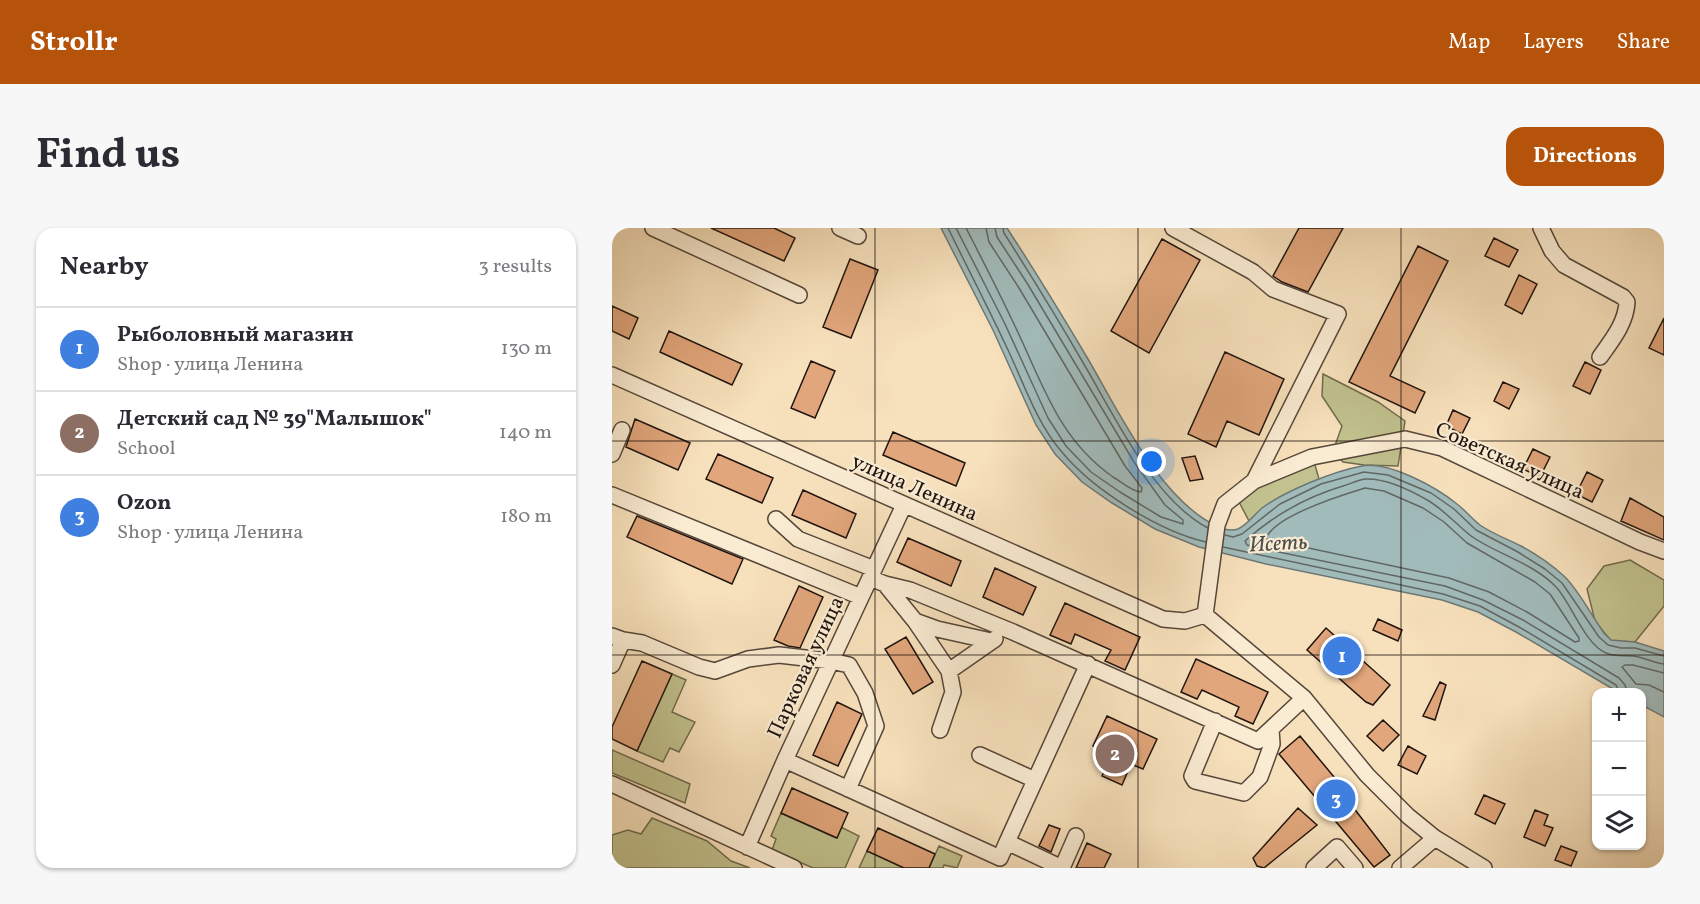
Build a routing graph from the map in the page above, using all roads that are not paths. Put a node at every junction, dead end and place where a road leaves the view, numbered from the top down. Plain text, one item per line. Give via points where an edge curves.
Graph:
1 (653, 228) edge
2 (840, 228) edge
3 (1173, 228) edge
4 (1541, 228) edge
5 (858, 236) dead end
6 (799, 295) dead end
7 (1600, 357) dead end
8 (612, 375) edge
9 (622, 430) dead end
10 (612, 454) edge
11 (1254, 481) junction
12 (612, 495) edge
13 (904, 505) junction
14 (776, 519) dead end
15 (1664, 551) edge
16 (872, 573) junction
17 (885, 584) junction
18 (861, 597) junction
19 (1205, 615) junction
20 (915, 621) junction
21 (1013, 632) junction
22 (618, 638) edge
23 (991, 641) junction
24 (831, 661) junction
25 (1088, 664) junction
26 (612, 665) edge
27 (949, 671) junction
28 (1304, 698) junction
29 (1215, 721) junction
30 (1271, 729) junction
31 (940, 730) dead end
32 (980, 755) dead end
33 (785, 760) junction
34 (1035, 780) junction
35 (612, 784) edge
36 (848, 789) junction
37 (1076, 836) dead end
38 (1434, 838) junction
39 (1006, 842) junction
40 (747, 847) junction
41 (794, 868) edge
42 (1062, 868) edge
43 (1314, 868) edge
44 (1355, 868) edge
45 (1400, 868) edge
46 (1484, 868) edge

1 - 6 street
2 - 5 street
3 - 11 street via 1252,272 1273,289 1338,314
4 - 7 street via 1552,252 1564,265 1627,302 1618,332
8 - 13 street, улица Ленина
9 - 10 street
11 - 15 street, Советская улица via 1312,457 1405,438 1442,448
11 - 19 street, Советская улица via 1225,504 1218,525
12 - 18 street
13 - 16 street, Парковая улица
13 - 19 street, улица Ленина via 1163,619 1185,621
14 - 16 street via 798,539
16 - 17 street
16 - 18 street, Парковая улица
17 - 20 street
17 - 21 street via 910,590
18 - 24 street, Парковая улица
19 - 28 street
20 - 23 street
20 - 27 street
21 - 23 street
21 - 25 street
22 - 24 street via 715,671 748,659 779,655
22 - 26 street
23 - 27 street
24 - 33 street, Парковая улица
24 - 36 street via 849,665 865,693 876,726
25 - 29 street
25 - 34 street
27 - 31 street via 953,692
28 - 30 street
28 - 38 street via 1367,775
29 - 30 street via 1257,741
29 - 30 street via 1192,776 1195,781 1244,793 1260,777 1272,744
32 - 34 street
33 - 36 street
33 - 40 street, Парковая улица
34 - 39 street
35 - 40 street
36 - 39 street via 1000,858
37 - 42 street
38 - 45 street
38 - 46 street
39 - 42 street
40 - 41 street
43 - 44 street via 1337,847

